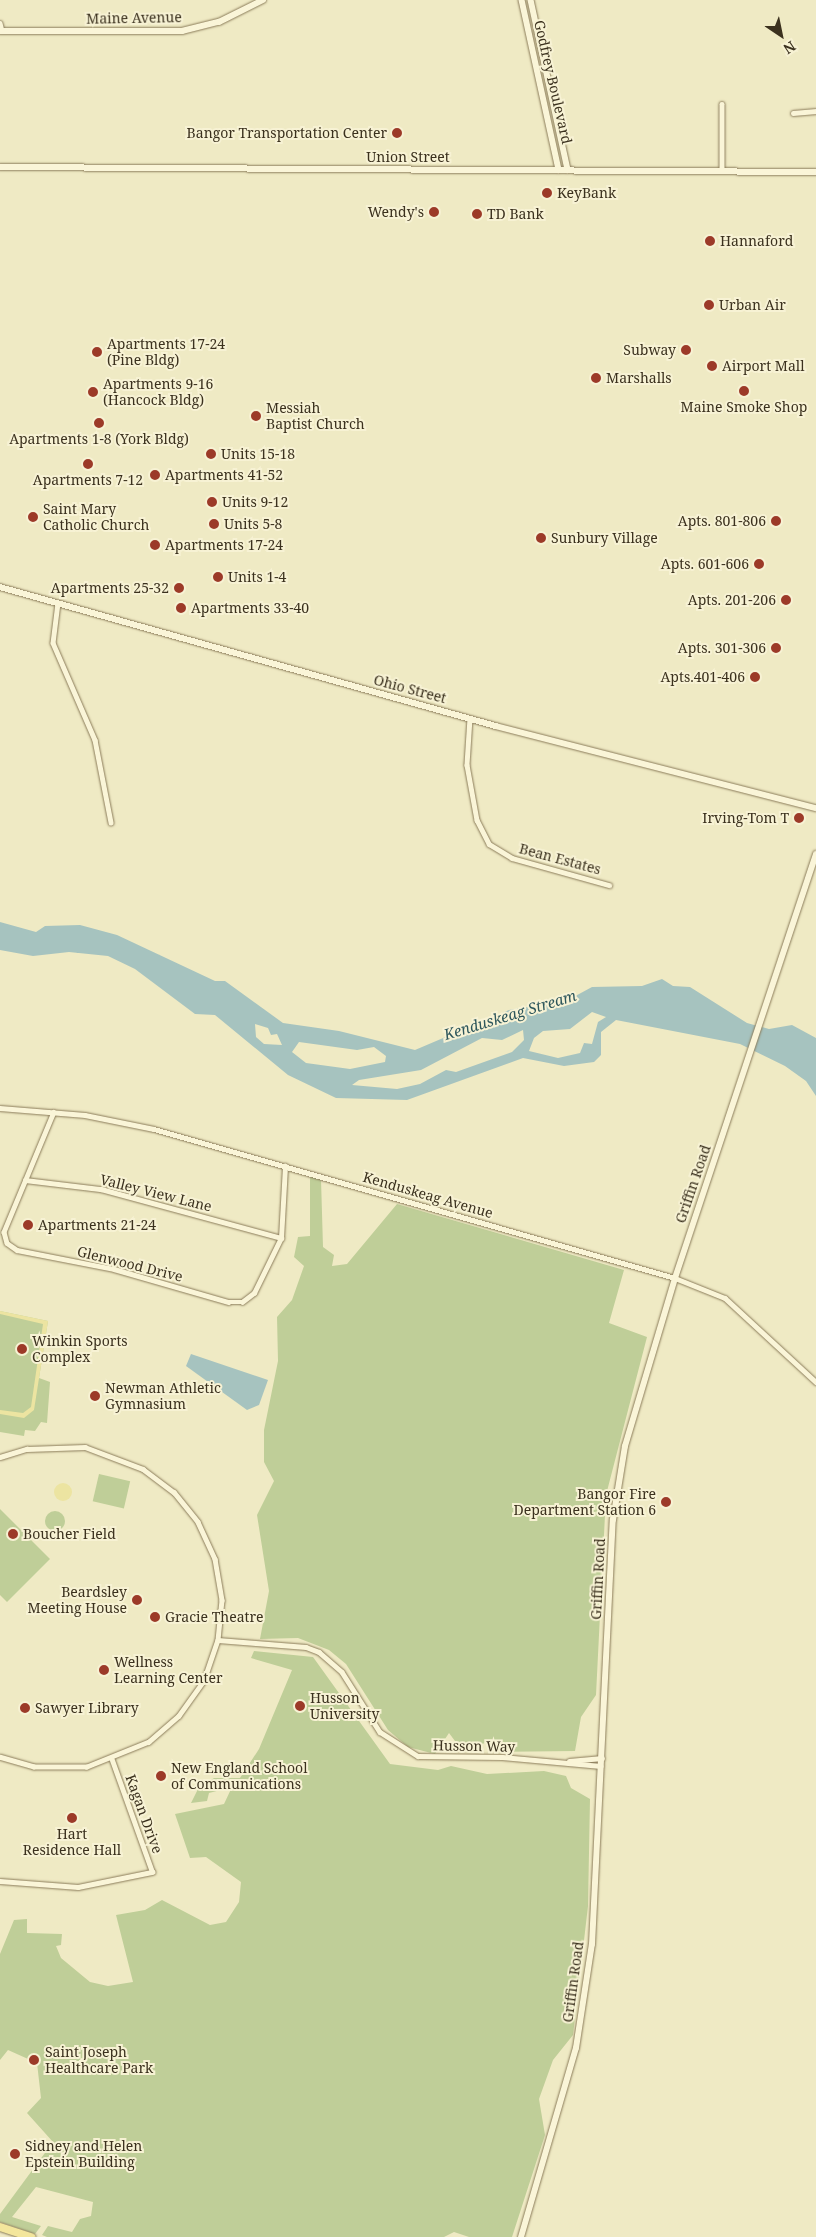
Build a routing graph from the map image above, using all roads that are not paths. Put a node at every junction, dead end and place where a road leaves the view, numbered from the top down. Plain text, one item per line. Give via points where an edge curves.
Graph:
1 (263, 0) edge
2 (522, 0) edge
3 (531, 0) edge
4 (0, 23) edge
5 (1, 31) edge
6 (722, 104) dead end
7 (816, 112) edge
8 (793, 113) dead end
9 (0, 167) edge
10 (559, 170) junction
11 (568, 170) junction
12 (722, 170) junction
13 (816, 172) edge
14 (0, 587) edge
15 (58, 603) junction
16 (470, 718) junction
17 (816, 808) edge
18 (111, 822) dead end
19 (816, 854) edge
20 (609, 885) dead end
21 (0, 1108) edge
22 (54, 1112) junction
23 (285, 1166) junction
24 (25, 1180) junction
25 (280, 1238) junction
26 (675, 1278) junction
27 (816, 1382) edge
28 (0, 1458) edge
29 (218, 1640) junction
30 (0, 1757) edge
31 (602, 1758) junction
32 (112, 1760) junction
33 (569, 1761) junction
34 (601, 1766) junction
35 (0, 1881) edge
36 (1, 2229) edge
37 (31, 2237) edge
38 (521, 2237) edge

1 - 5 street, Maine Avenue via 219,22 182,31
2 - 10 street, Godfrey Boulevard
3 - 11 street, Godfrey Boulevard
4 - 5 street
6 - 12 street
7 - 8 street
9 - 10 main road, Union Street
10 - 11 main road, Union Street
11 - 12 main road, Union Street
12 - 13 main road, Union Street
14 - 15 street, Ohio Street
15 - 16 street, Ohio Street
15 - 18 street via 53,643 95,740
16 - 17 street, Ohio Street
16 - 20 street, Bean Estates via 467,765 477,820 490,844 512,858
19 - 26 main road, Griffin Road
21 - 22 street, Kenduskeag Avenue
22 - 23 street, Kenduskeag Avenue via 142,1126
22 - 24 street, Glenwood Drive
23 - 25 street, Glenwood Drive
23 - 26 street, Kenduskeag Avenue
24 - 25 street, Valley View Lane via 101,1189
24 - 25 street, Glenwood Drive via 4,1232 7,1243 17,1250 114,1269 228,1302 242,1302 254,1293
26 - 27 street, Kenduskeag Avenue via 725,1298
26 - 31 main road, Griffin Road via 625,1446 613,1520
28 - 29 street via 37,1448 84,1448 126,1460 159,1479 198,1522 214,1559 222,1600
29 - 32 street via 204,1681 180,1716 149,1742
29 - 33 street, Husson Way via 306,1647 319,1652 342,1672 380,1732 418,1756
30 - 32 street via 60,1769
31 - 33 street, Husson Way
31 - 34 main road, Griffin Road
32 - 35 street, Kagan Drive via 152,1872 78,1887
33 - 34 street, Husson Way
34 - 38 main road, Griffin Road via 592,1944 584,2003
36 - 37 main road

